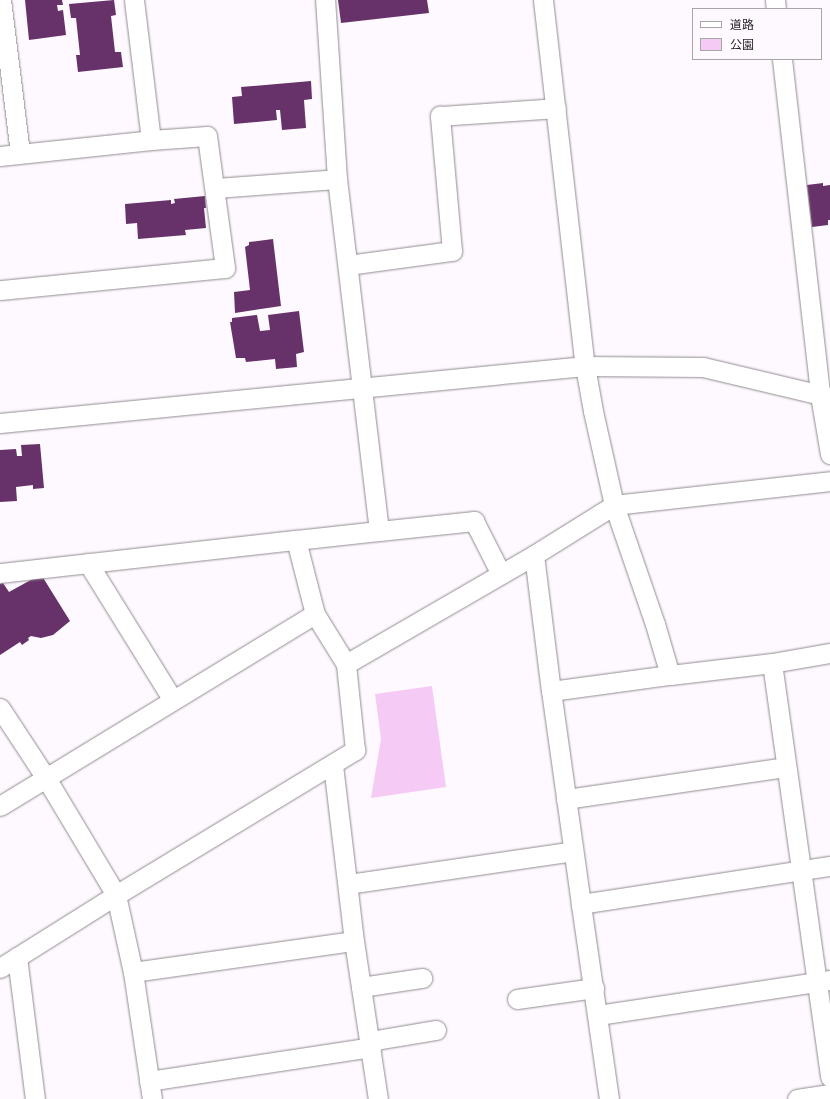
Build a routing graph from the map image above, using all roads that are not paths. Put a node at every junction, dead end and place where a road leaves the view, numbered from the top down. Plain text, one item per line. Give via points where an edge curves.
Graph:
1 (1, 0) edge
2 (134, 0) edge
3 (325, 0) edge
4 (543, 0) edge
5 (782, 60) edge
6 (556, 108) junction
7 (151, 140) junction
8 (20, 153) junction
9 (0, 156) edge
10 (337, 178) junction
11 (215, 188) junction
12 (348, 265) junction
13 (0, 290) edge
14 (585, 366) junction
15 (362, 387) junction
16 (825, 396) edge
17 (0, 423) edge
18 (830, 454) edge
19 (830, 481) edge
20 (614, 505) junction
21 (379, 532) junction
22 (296, 540) junction
23 (534, 555) junction
24 (88, 563) junction
25 (0, 573) edge
26 (501, 574) junction
27 (315, 614) junction
28 (830, 653) edge
29 (772, 663) junction
30 (346, 664) junction
31 (670, 675) junction
32 (551, 692) junction
33 (172, 700) junction
34 (0, 708) edge
35 (333, 765) junction
36 (786, 767) junction
37 (46, 778) junction
38 (566, 799) junction
39 (0, 806) edge
40 (573, 851) junction
41 (830, 866) edge
42 (801, 870) junction
43 (348, 884) junction
44 (116, 895) junction
45 (581, 904) junction
46 (354, 942) junction
47 (17, 957) junction
48 (0, 968) edge
49 (133, 972) junction
50 (422, 978) dead end
51 (823, 981) edge
52 (361, 987) junction
53 (594, 988) junction
54 (517, 999) dead end
55 (598, 1015) junction
56 (436, 1030) dead end
57 (370, 1044) junction
58 (830, 1077) edge
59 (150, 1090) edge
60 (830, 1094) edge
61 (36, 1099) edge
62 (378, 1099) edge
63 (609, 1099) edge
64 (797, 1099) edge

1 - 8 street
2 - 7 street
3 - 10 street
4 - 6 street
5 - 16 street
6 - 12 street via 440,116 452,250
6 - 14 street
7 - 8 street
7 - 11 street via 207,136
8 - 9 street
10 - 11 street
10 - 12 street
11 - 13 street via 225,268
12 - 15 street
14 - 15 street
14 - 16 street via 703,367
14 - 20 street
15 - 17 street
15 - 21 street
16 - 18 street
19 - 20 street
20 - 23 street
20 - 31 street
21 - 22 street
21 - 26 street via 474,521
22 - 24 street
22 - 27 street
23 - 26 street
23 - 32 street
24 - 25 street
24 - 33 street
26 - 30 street
27 - 30 street
27 - 33 street
28 - 29 street
29 - 31 street
29 - 36 street
30 - 35 street via 355,750
31 - 32 street
32 - 38 street
33 - 37 street
34 - 37 street
35 - 43 street
35 - 44 street
36 - 38 street
36 - 42 street
37 - 39 street
37 - 44 street
38 - 40 street
40 - 43 street
40 - 45 street
41 - 42 street
42 - 45 street
42 - 51 street
43 - 46 street
44 - 47 street
44 - 49 street
45 - 53 street
46 - 49 street
46 - 52 street
47 - 48 street
47 - 61 street
49 - 59 street
50 - 52 street
51 - 55 street
51 - 58 street
52 - 57 street
53 - 54 street
53 - 55 street
55 - 63 street
56 - 57 street
57 - 59 street
57 - 62 street
60 - 64 street

